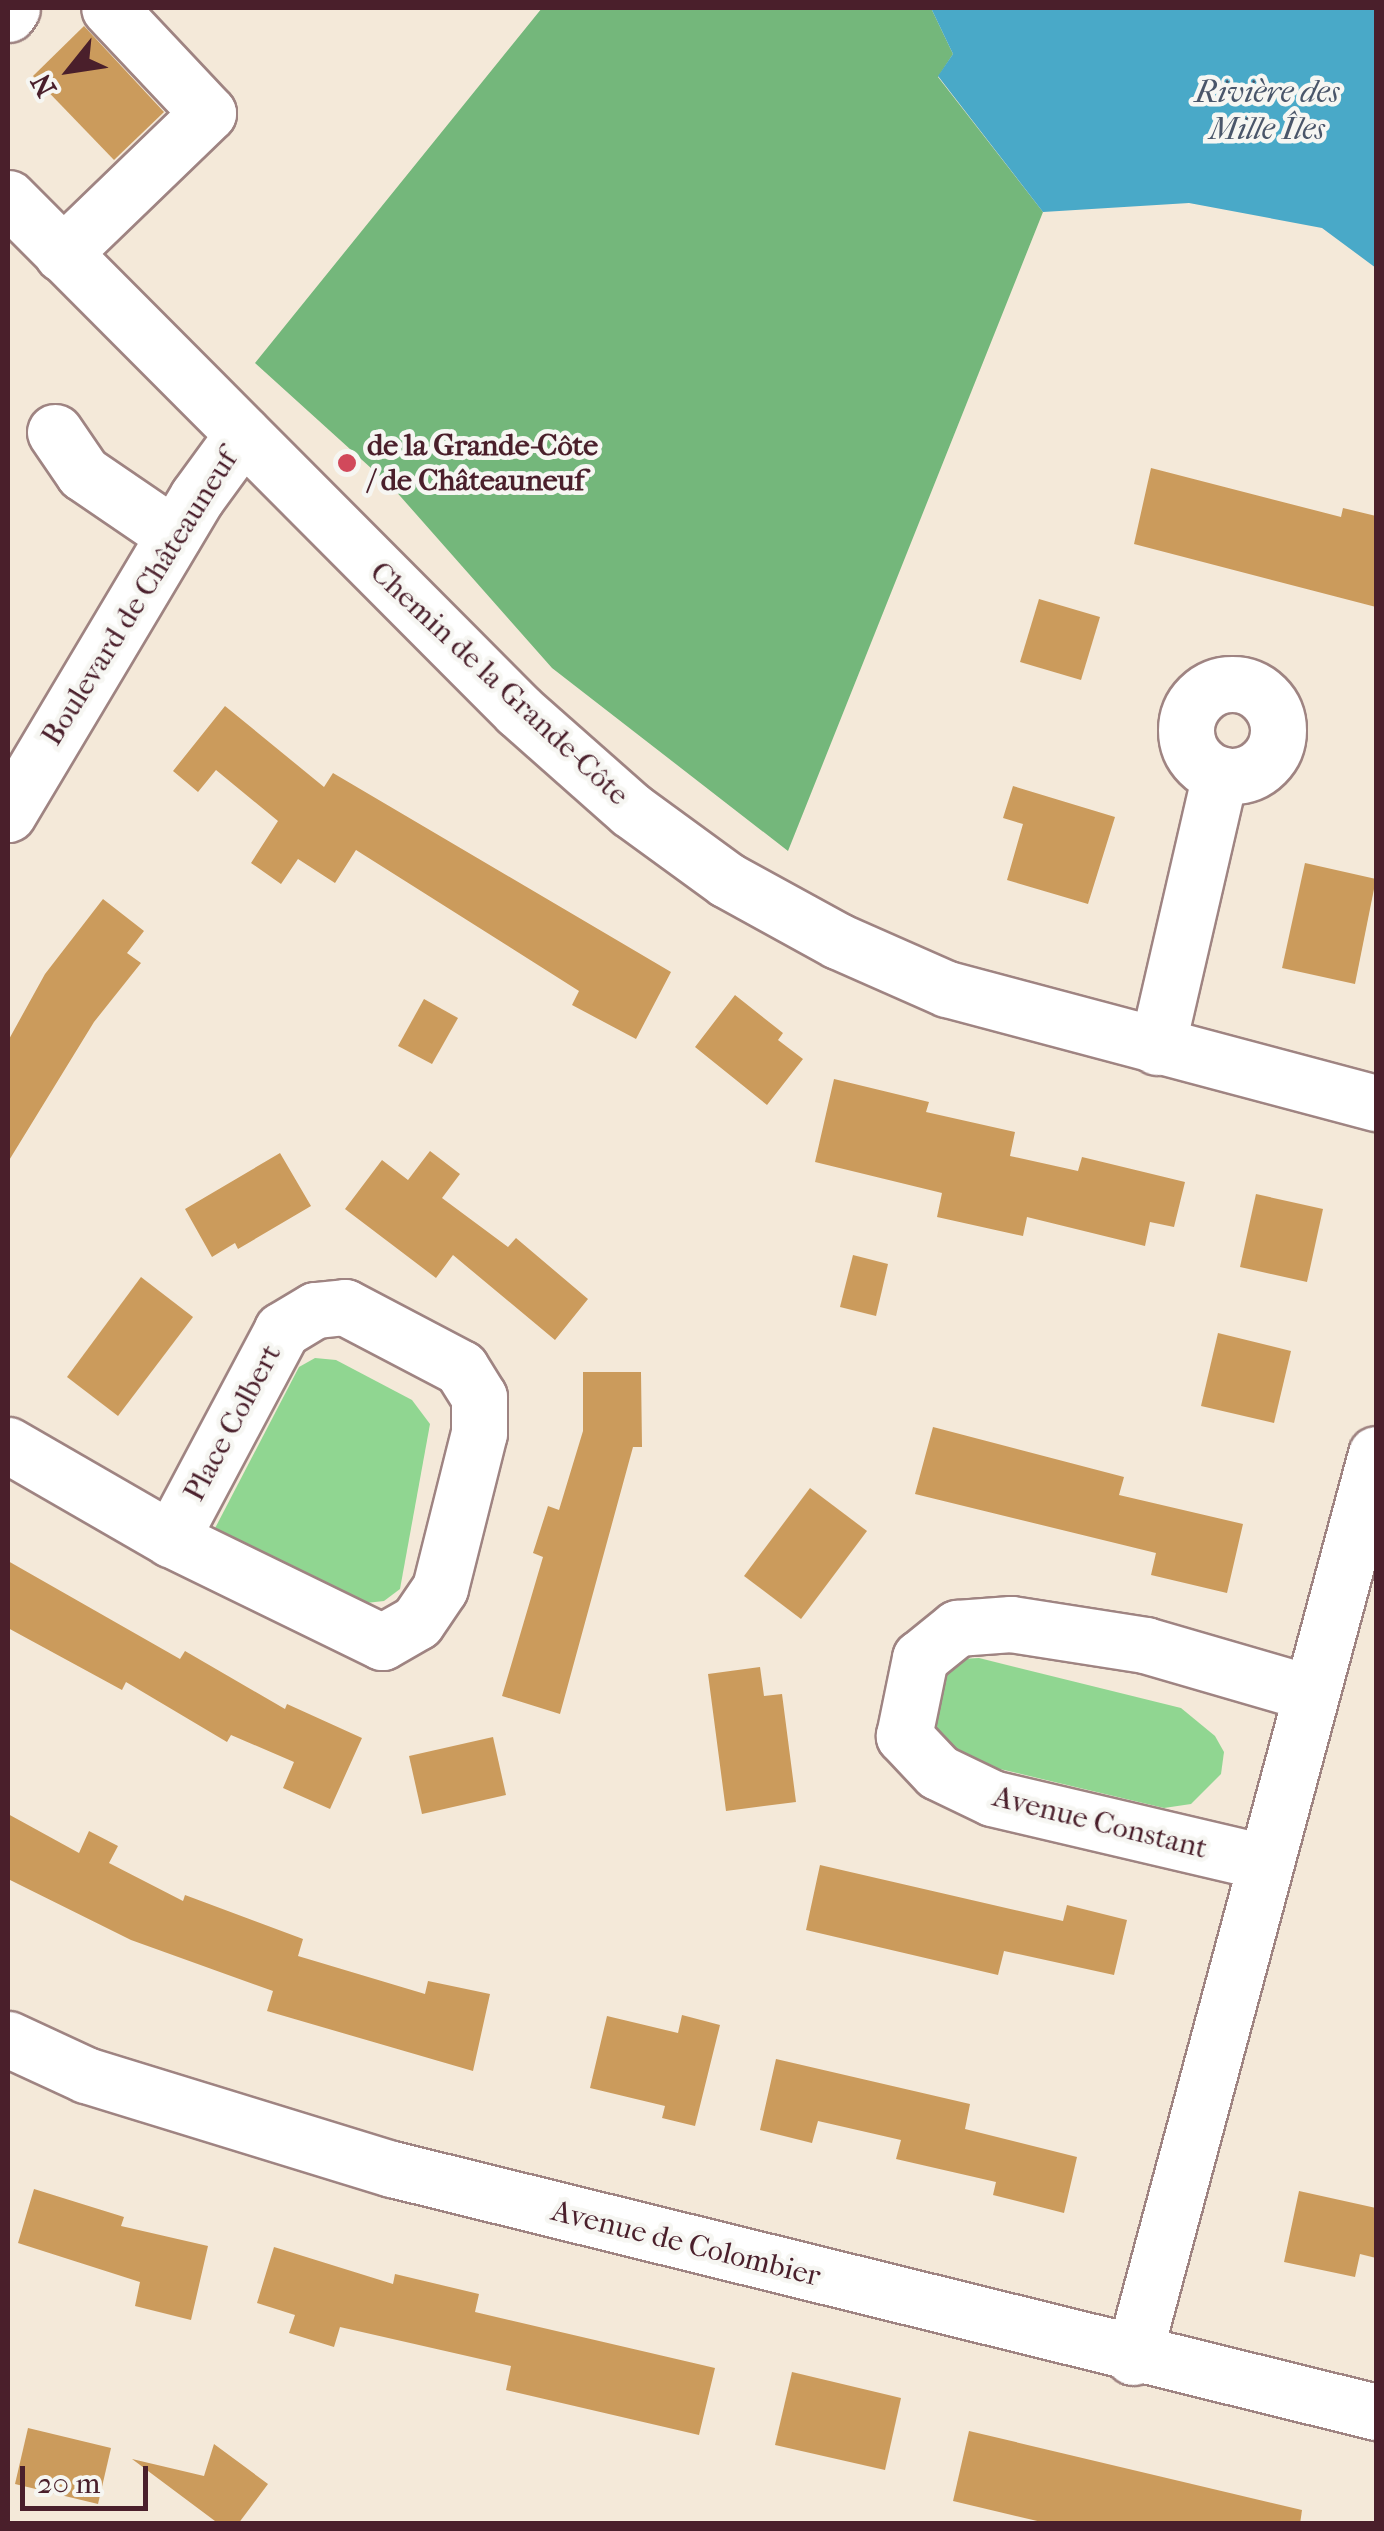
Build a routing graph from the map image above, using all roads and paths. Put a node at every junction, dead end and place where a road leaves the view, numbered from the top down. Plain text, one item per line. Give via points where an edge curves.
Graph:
1 (12, 8) edge
2 (109, 8) edge
3 (8, 14) edge
4 (8, 198) edge
5 (62, 254) junction
6 (55, 432) dead end
7 (242, 434) junction
8 (174, 535) junction
9 (1220, 774) dead end
10 (8, 814) edge
11 (1157, 1048) junction
12 (1376, 1103) edge
13 (8, 1445) edge
14 (1376, 1454) edge
15 (171, 1539) junction
16 (1310, 1693) junction
17 (1264, 1862) junction
18 (8, 2038) edge
19 (1133, 2357) junction
20 (1376, 2412) edge

1 - 3 street
2 - 5 street via 208,113
4 - 5 street, Chemin de la Grande-Côte
5 - 7 street, Chemin de la Grande-Côte
6 - 8 street via 83,473
7 - 8 street, Boulevard de Châteauneuf
7 - 11 street, Chemin de la Grande-Côte via 561,751 728,880 932,983
8 - 10 street, Boulevard de Châteauneuf
9 - 11 street
11 - 12 street, Chemin de la Grande-Côte
13 - 15 street, Place Colbert
14 - 16 street
15 - 15 street, Place Colbert via 382,1642 417,1622 440,1588 480,1434 479,1398 461,1368 345,1307 315,1310 282,1330
16 - 17 street
16 - 17 street, Avenue Constant via 1145,1645 1011,1624 957,1628 920,1658 904,1736 938,1772 992,1798
17 - 19 street
18 - 19 street, Avenue de Colombier via 86,2075 392,2170
19 - 20 street, Avenue de Colombier

